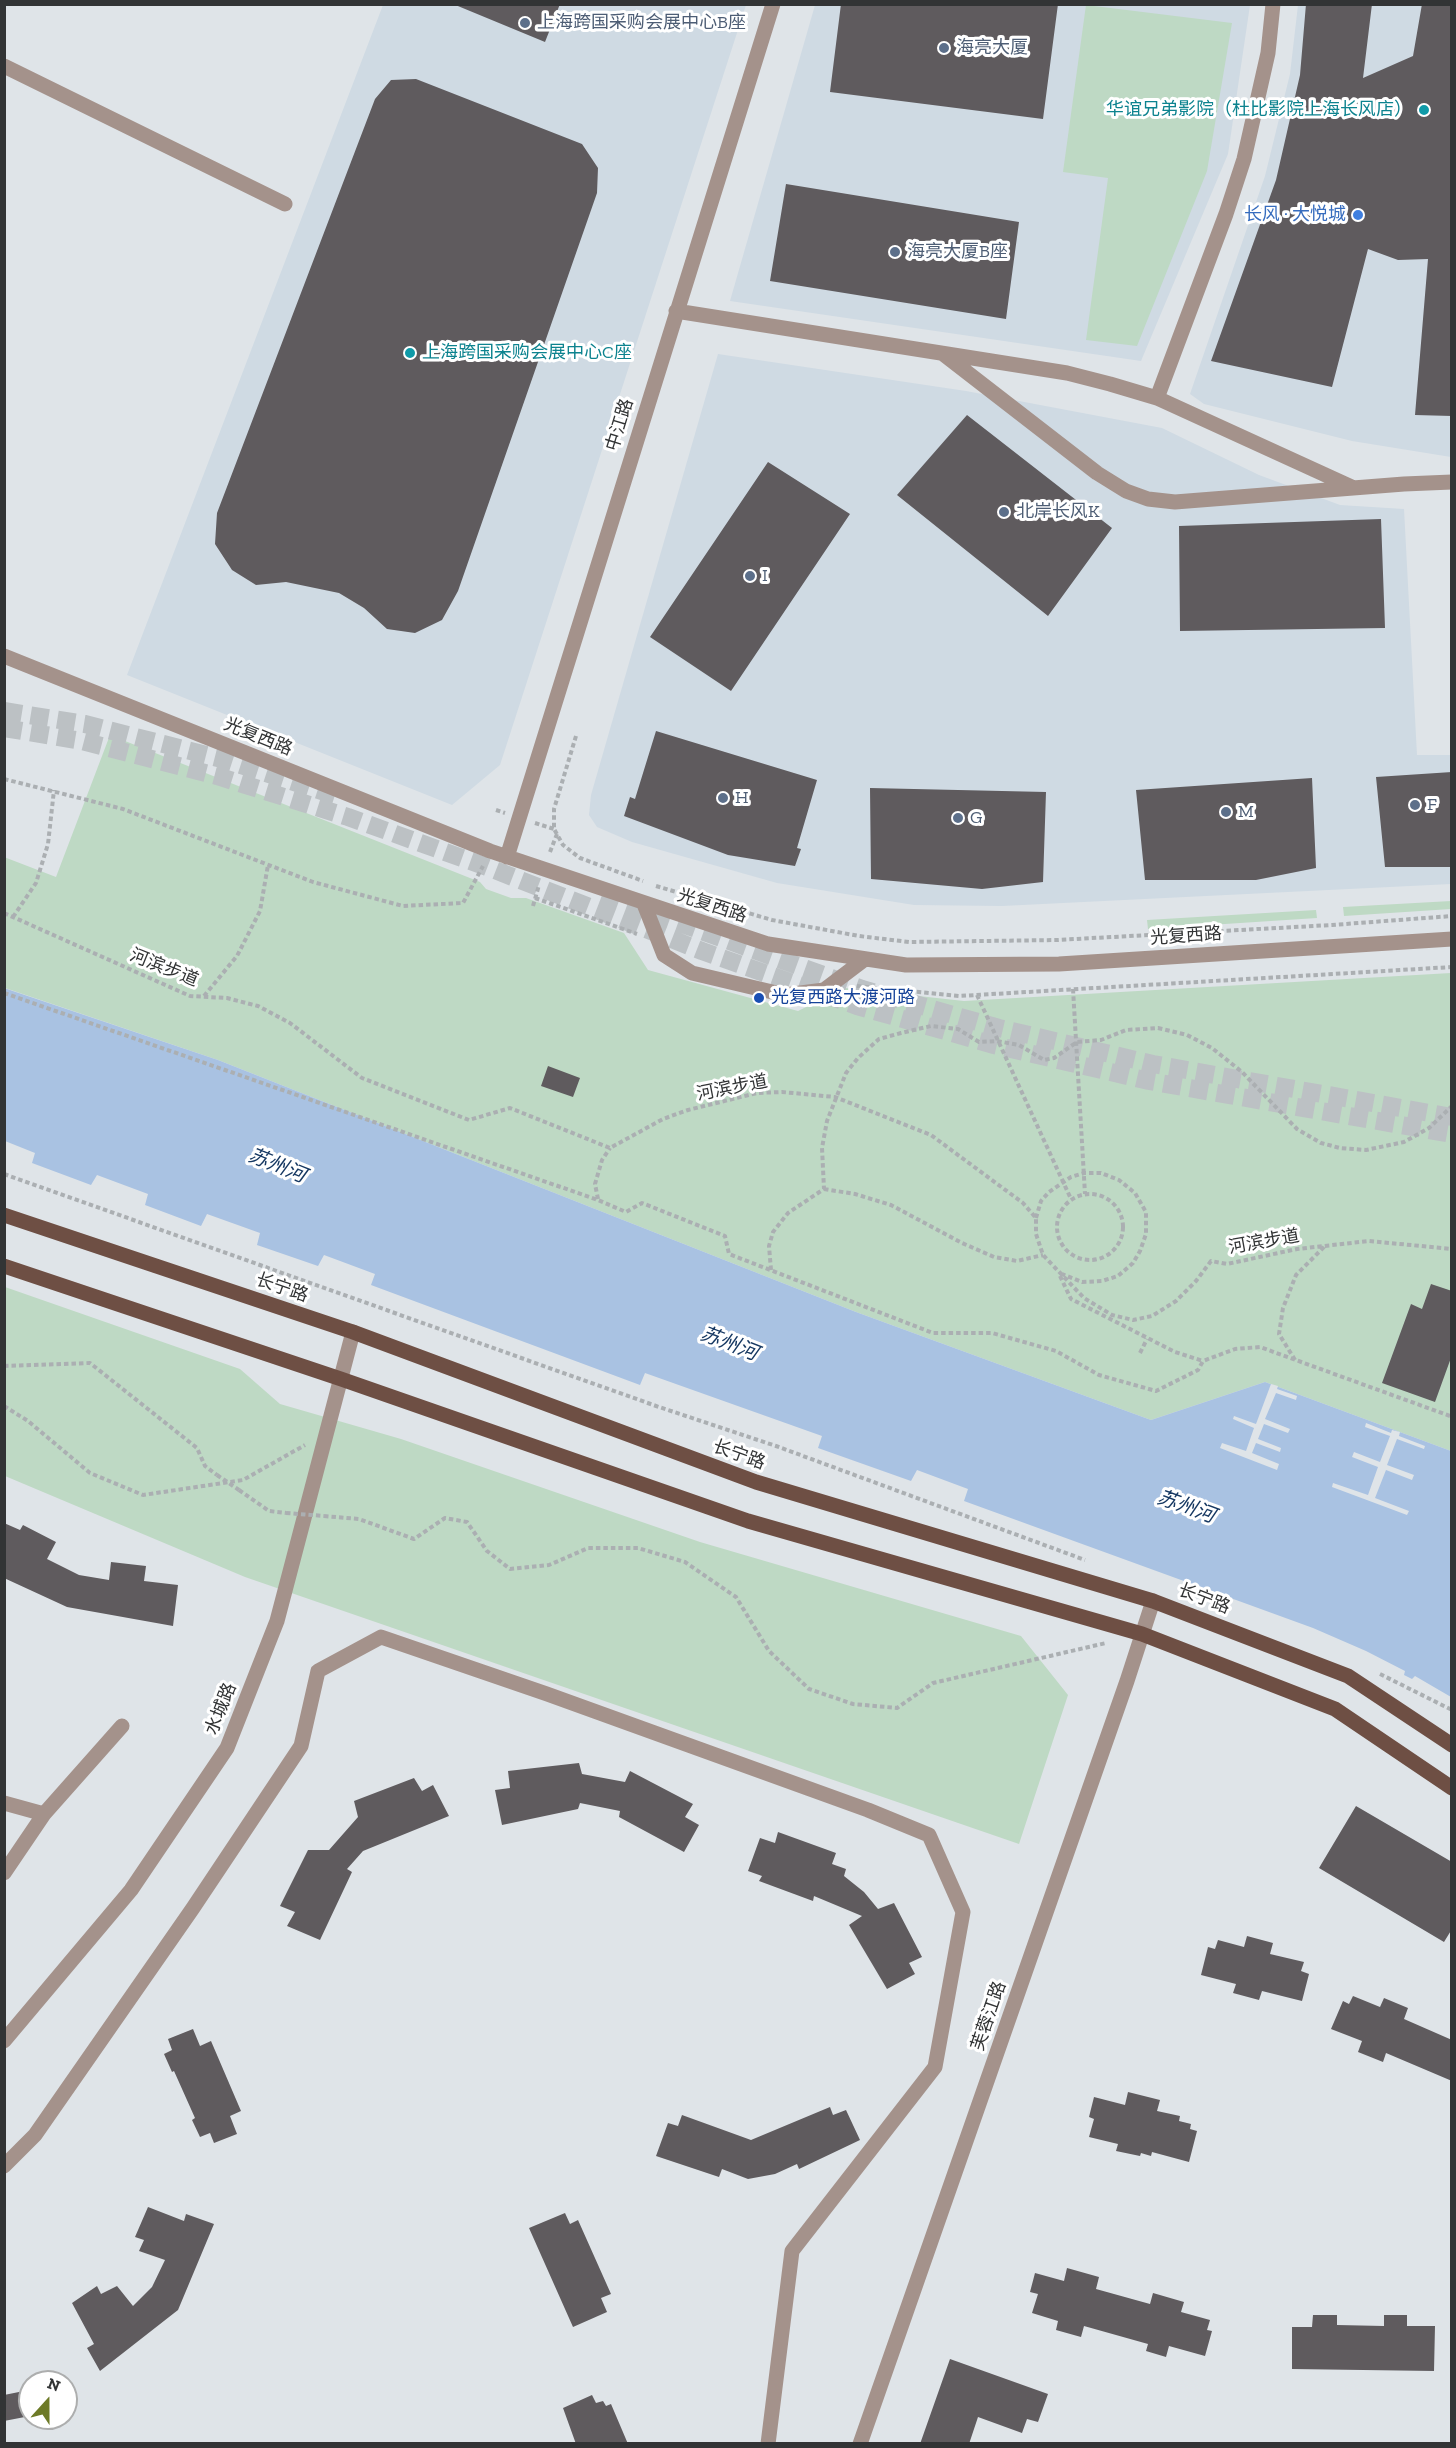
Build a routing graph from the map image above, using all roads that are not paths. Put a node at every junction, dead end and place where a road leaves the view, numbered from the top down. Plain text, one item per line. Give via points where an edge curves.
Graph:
1 (772, 4) edge
2 (1273, 4) edge
3 (4, 66) edge
4 (285, 204) dead end
5 (676, 311) junction
6 (941, 352) junction
7 (1157, 398) junction
8 (1452, 482) edge
9 (1354, 488) junction
10 (4, 656) edge
11 (507, 857) junction
12 (644, 904) junction
13 (1452, 939) edge
14 (865, 959) junction
15 (4, 1215) edge
16 (4, 1266) edge
17 (353, 1332) junction
18 (341, 1379) junction
19 (1153, 1600) junction
20 (1142, 1634) junction
21 (122, 1726) dead end
22 (1452, 1745) edge
23 (1452, 1788) edge
24 (4, 1803) edge
25 (44, 1814) junction
26 (4, 1873) edge
27 (4, 2042) edge
28 (4, 2166) edge
29 (768, 2444) edge
30 (860, 2444) edge

1 - 5 street, 中江路
2 - 7 street via 1266,63 1244,159
3 - 4 street
5 - 6 street
5 - 11 street, 中江路
6 - 7 street via 1067,373
6 - 9 street via 1097,473 1148,499 1175,502
7 - 9 street
8 - 9 street
10 - 11 street, 光复西路
11 - 12 street, 光复西路
12 - 14 street, 光复西路 via 768,944
12 - 14 street via 663,955 704,976 785,995 824,990
13 - 14 street, 光复西路 via 1059,964 906,965
15 - 17 main road, 长宁路
16 - 18 main road
17 - 18 street, 水城路
17 - 19 main road, 长宁路 via 756,1482
18 - 20 main road via 748,1521
18 - 27 street, 水城路 via 277,1621 227,1748 131,1890
19 - 20 street, 芙蓉江路
19 - 22 main road, 长宁路 via 1348,1676
20 - 23 main road via 1335,1708
20 - 30 street, 芙蓉江路
21 - 25 street
24 - 25 street
25 - 26 street
28 - 29 street via 35,2135 301,1746 318,1671 381,1637 868,1810 929,1835 963,1912 935,2067 792,2251

